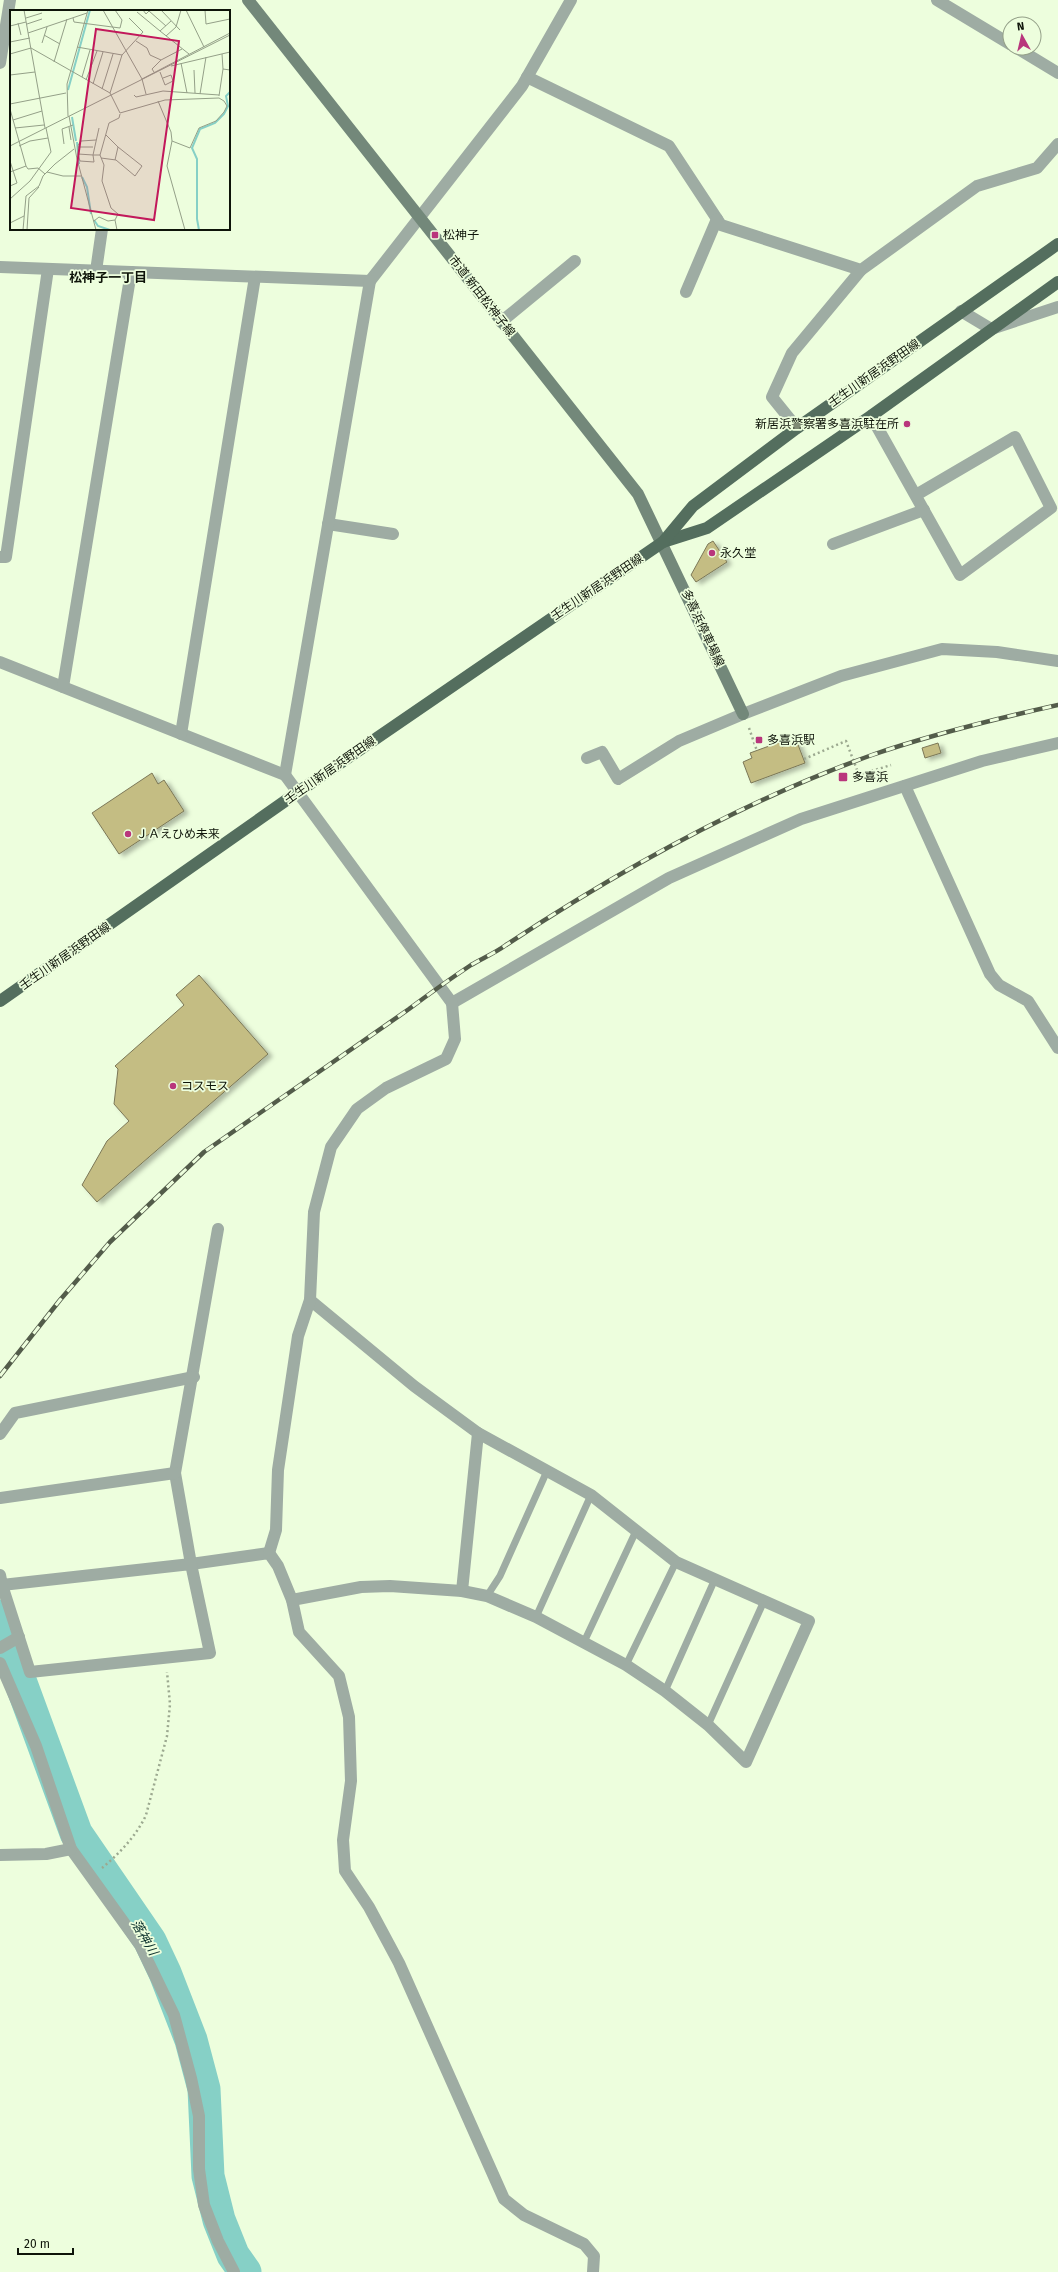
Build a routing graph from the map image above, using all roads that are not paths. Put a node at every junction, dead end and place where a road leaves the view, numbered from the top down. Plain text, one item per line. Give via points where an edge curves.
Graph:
1 (10, 0) edge
2 (248, 0) edge
3 (572, 0) edge
4 (937, 0) edge
5 (1002, 39) edge
6 (1030, 56) edge
7 (0, 64) edge
8 (1058, 73) edge
9 (527, 77) junction
10 (1058, 144) edge
11 (421, 218) junction
12 (717, 219) junction
13 (102, 230) edge
14 (1058, 244) edge
15 (575, 261) dead end
16 (0, 267) edge
17 (48, 269) junction
18 (96, 270) junction
19 (861, 270) junction
20 (131, 272) junction
21 (256, 277) junction
22 (370, 281) junction
23 (1058, 282) edge
24 (686, 292) dead end
25 (1058, 307) edge
26 (961, 311) junction
27 (501, 322) junction
28 (991, 330) junction
29 (871, 416) junction
30 (797, 428) junction
31 (916, 495) junction
32 (924, 510) junction
33 (328, 524) junction
34 (393, 534) dead end
35 (663, 542) junction
36 (833, 544) dead end
37 (0, 556) edge
38 (1058, 661) edge
39 (0, 662) edge
40 (63, 687) junction
41 (743, 714) junction
42 (181, 734) junction
43 (1058, 742) edge
44 (587, 758) dead end
45 (284, 775) junction
46 (905, 786) junction
47 (298, 792) junction
48 (0, 1001) edge
49 (452, 1003) junction
50 (1058, 1048) edge
51 (218, 1229) dead end
52 (310, 1300) junction
53 (194, 1377) junction
54 (478, 1432) junction
55 (0, 1434) edge
56 (547, 1470) junction
57 (175, 1473) junction
58 (591, 1495) junction
59 (0, 1498) edge
60 (636, 1531) junction
61 (269, 1554) junction
62 (676, 1562) junction
63 (191, 1564) junction
64 (715, 1579) junction
65 (1, 1580) edge
66 (462, 1591) junction
67 (487, 1596) junction
68 (292, 1600) junction
69 (764, 1602) junction
70 (536, 1617) junction
71 (18, 1638) junction
72 (584, 1642) junction
73 (0, 1648) edge
74 (0, 1663) edge
75 (626, 1665) junction
76 (665, 1691) junction
77 (708, 1725) junction
78 (71, 1849) junction
79 (0, 1855) edge
80 (234, 2272) edge
81 (593, 2272) edge

1 - 7 street
2 - 11 street, 市道 新田松神子線
3 - 9 street
4 - 5 street
6 - 8 street
9 - 11 street
9 - 12 street via 669,146
10 - 19 street via 1037,168 977,186
11 - 22 street
11 - 27 street, 市道 新田松神子線
12 - 19 street via 721,225
12 - 24 street
13 - 18 street
14 - 26 main road, 壬生川新居浜野田線
15 - 27 street
16 - 17 street
17 - 18 street
17 - 37 street via 6,557
18 - 20 street
19 - 30 street via 792,353 772,397
20 - 21 street
20 - 40 street
21 - 22 street
21 - 42 street
22 - 33 street
23 - 28 main road, 壬生川新居浜野田線
25 - 28 street
26 - 28 street
26 - 30 main road, 壬生川新居浜野田線
27 - 35 street, 市道 新田松神子線 via 638,494
28 - 29 main road, 壬生川新居浜野田線
29 - 31 street
29 - 35 main road, 壬生川新居浜野田線 via 707,528
30 - 35 main road, 壬生川新居浜野田線 via 693,506
31 - 32 street
31 - 32 street via 1015,437 1051,508 960,576
32 - 36 street
33 - 34 street
33 - 45 street
35 - 41 street, 多喜浜停車場線
35 - 47 main road, 壬生川新居浜野田線
38 - 41 street via 997,652 942,649 840,676
39 - 40 street
40 - 42 street
41 - 44 street via 679,741 618,779 602,752
42 - 45 street
43 - 46 street via 982,761
45 - 47 street
46 - 49 street via 802,819 669,878
46 - 50 street via 990,974 999,985 1028,1001
47 - 48 main road, 壬生川新居浜野田線
47 - 49 street
49 - 52 street via 455,1039 446,1059 386,1088 357,1109 331,1147 314,1212
51 - 53 street
52 - 54 street via 414,1386
52 - 61 street via 298,1336 278,1470 276,1530
53 - 55 street via 15,1413
53 - 57 street
54 - 56 street
54 - 66 street
56 - 58 street
56 - 67 lane via 500,1576
57 - 59 street
57 - 63 street
58 - 60 street
58 - 70 lane
60 - 62 street
60 - 72 lane
61 - 63 street
61 - 68 street via 278,1566
62 - 64 street
62 - 75 lane
63 - 65 street
63 - 71 street via 210,1653 30,1672
64 - 69 street
64 - 76 lane
65 - 71 street
66 - 67 street
66 - 68 street via 390,1586 361,1587
67 - 70 street
68 - 81 street via 299,1632 339,1676 349,1717 351,1781 343,1840 345,1871 369,1907 399,1963 504,2200 524,2215 584,2244 594,2256
69 - 77 lane
69 - 77 street via 809,1621 746,1762
70 - 72 street
71 - 73 street
72 - 75 street
74 - 78 street via 36,1746
75 - 76 street
76 - 77 street
78 - 79 street via 46,1854
78 - 80 street via 140,1945 174,2016 199,2116 199,2169 204,2205

